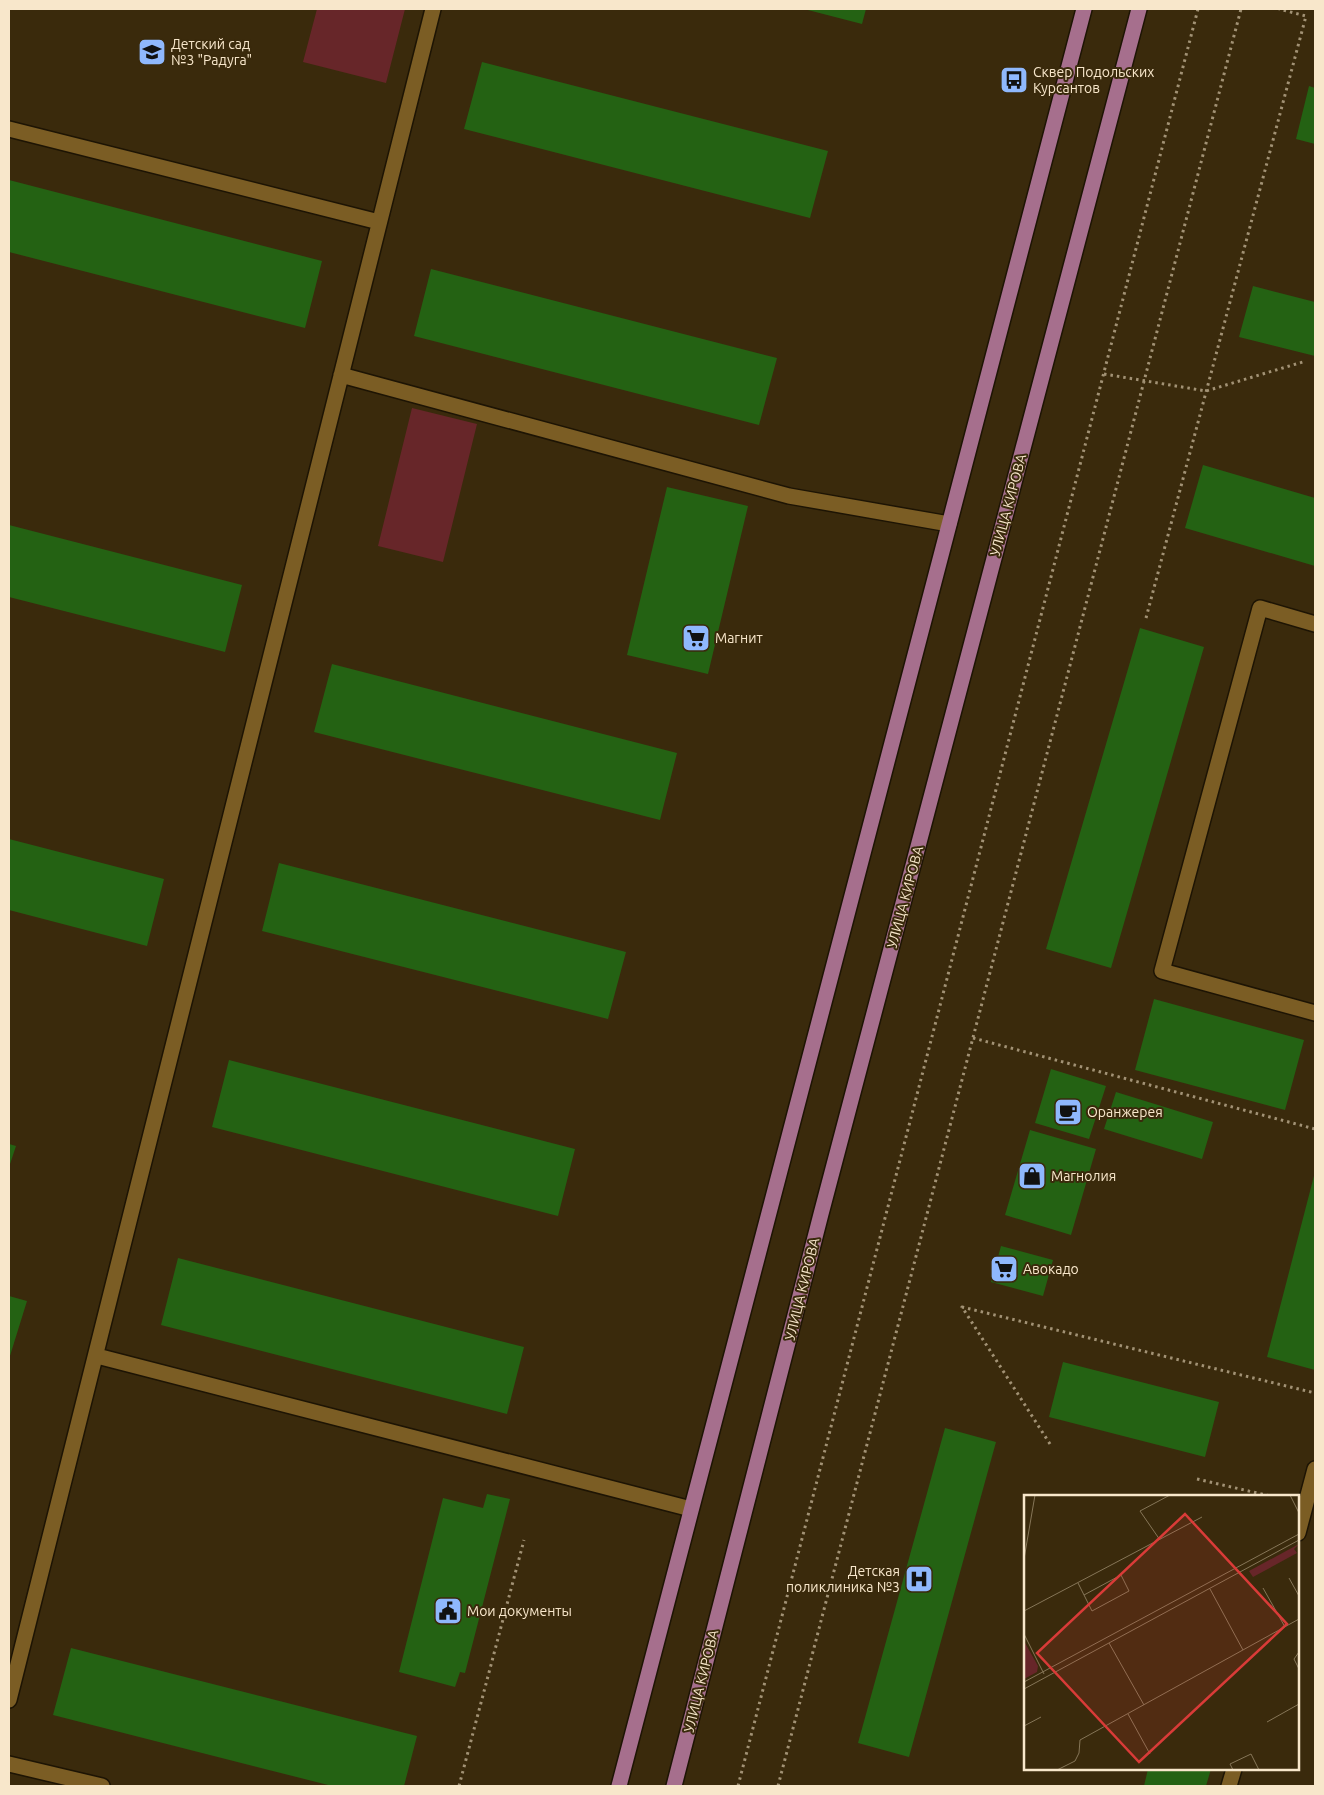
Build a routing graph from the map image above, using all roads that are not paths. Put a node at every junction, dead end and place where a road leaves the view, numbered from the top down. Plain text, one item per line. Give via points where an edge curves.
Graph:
1 (433, 9) edge
2 (1084, 9) edge
3 (1139, 9) edge
4 (9, 129) edge
5 (379, 222) junction
6 (341, 375) junction
7 (949, 524) junction
8 (1315, 624) edge
9 (1315, 1014) edge
10 (97, 1356) junction
11 (1315, 1474) edge
12 (691, 1509) junction
13 (1299, 1530) edge
14 (9, 1700) edge
15 (9, 1764) edge
16 (1234, 1770) edge
17 (102, 1786) edge
18 (619, 1786) edge
19 (674, 1786) edge
20 (1229, 1786) edge

1 - 5 street
2 - 7 main road
3 - 19 main road, УЛИЦА КИРОВА via 821,1214
4 - 5 street
5 - 6 street
6 - 7 street via 789,496
6 - 10 street
7 - 12 main road
8 - 9 street via 1260,608 1162,971
10 - 12 street
10 - 14 street
11 - 13 street
12 - 18 main road
15 - 17 street
16 - 20 street

